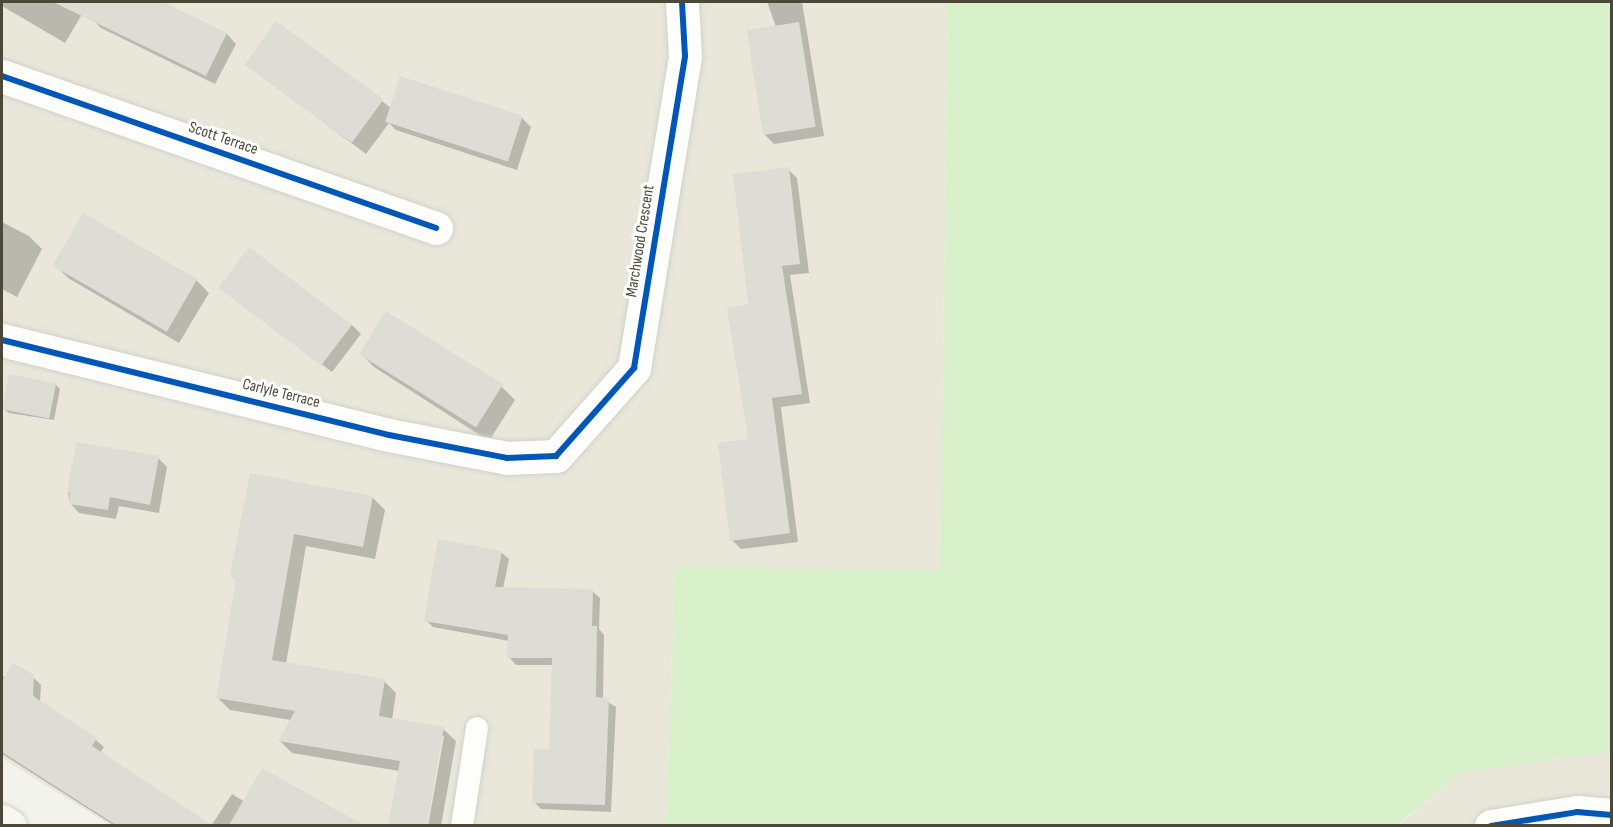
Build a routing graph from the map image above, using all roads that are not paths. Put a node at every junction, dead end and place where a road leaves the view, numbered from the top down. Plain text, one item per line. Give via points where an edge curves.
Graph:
1 (682, 2) edge
2 (2, 76) edge
3 (436, 228) dead end
4 (2, 340) edge
5 (556, 456) joint
6 (477, 728) dead end
7 (1611, 816) edge
8 (2, 820) edge
9 (10, 825) edge
10 (462, 825) edge
11 (1491, 825) edge

1 - 5 street, Marchwood Crescent via 685,56 634,368
2 - 3 street, Scott Terrace
4 - 5 street, Carlyle Terrace via 389,435 507,458
6 - 10 lane
7 - 11 street via 1577,812
8 - 9 main road

